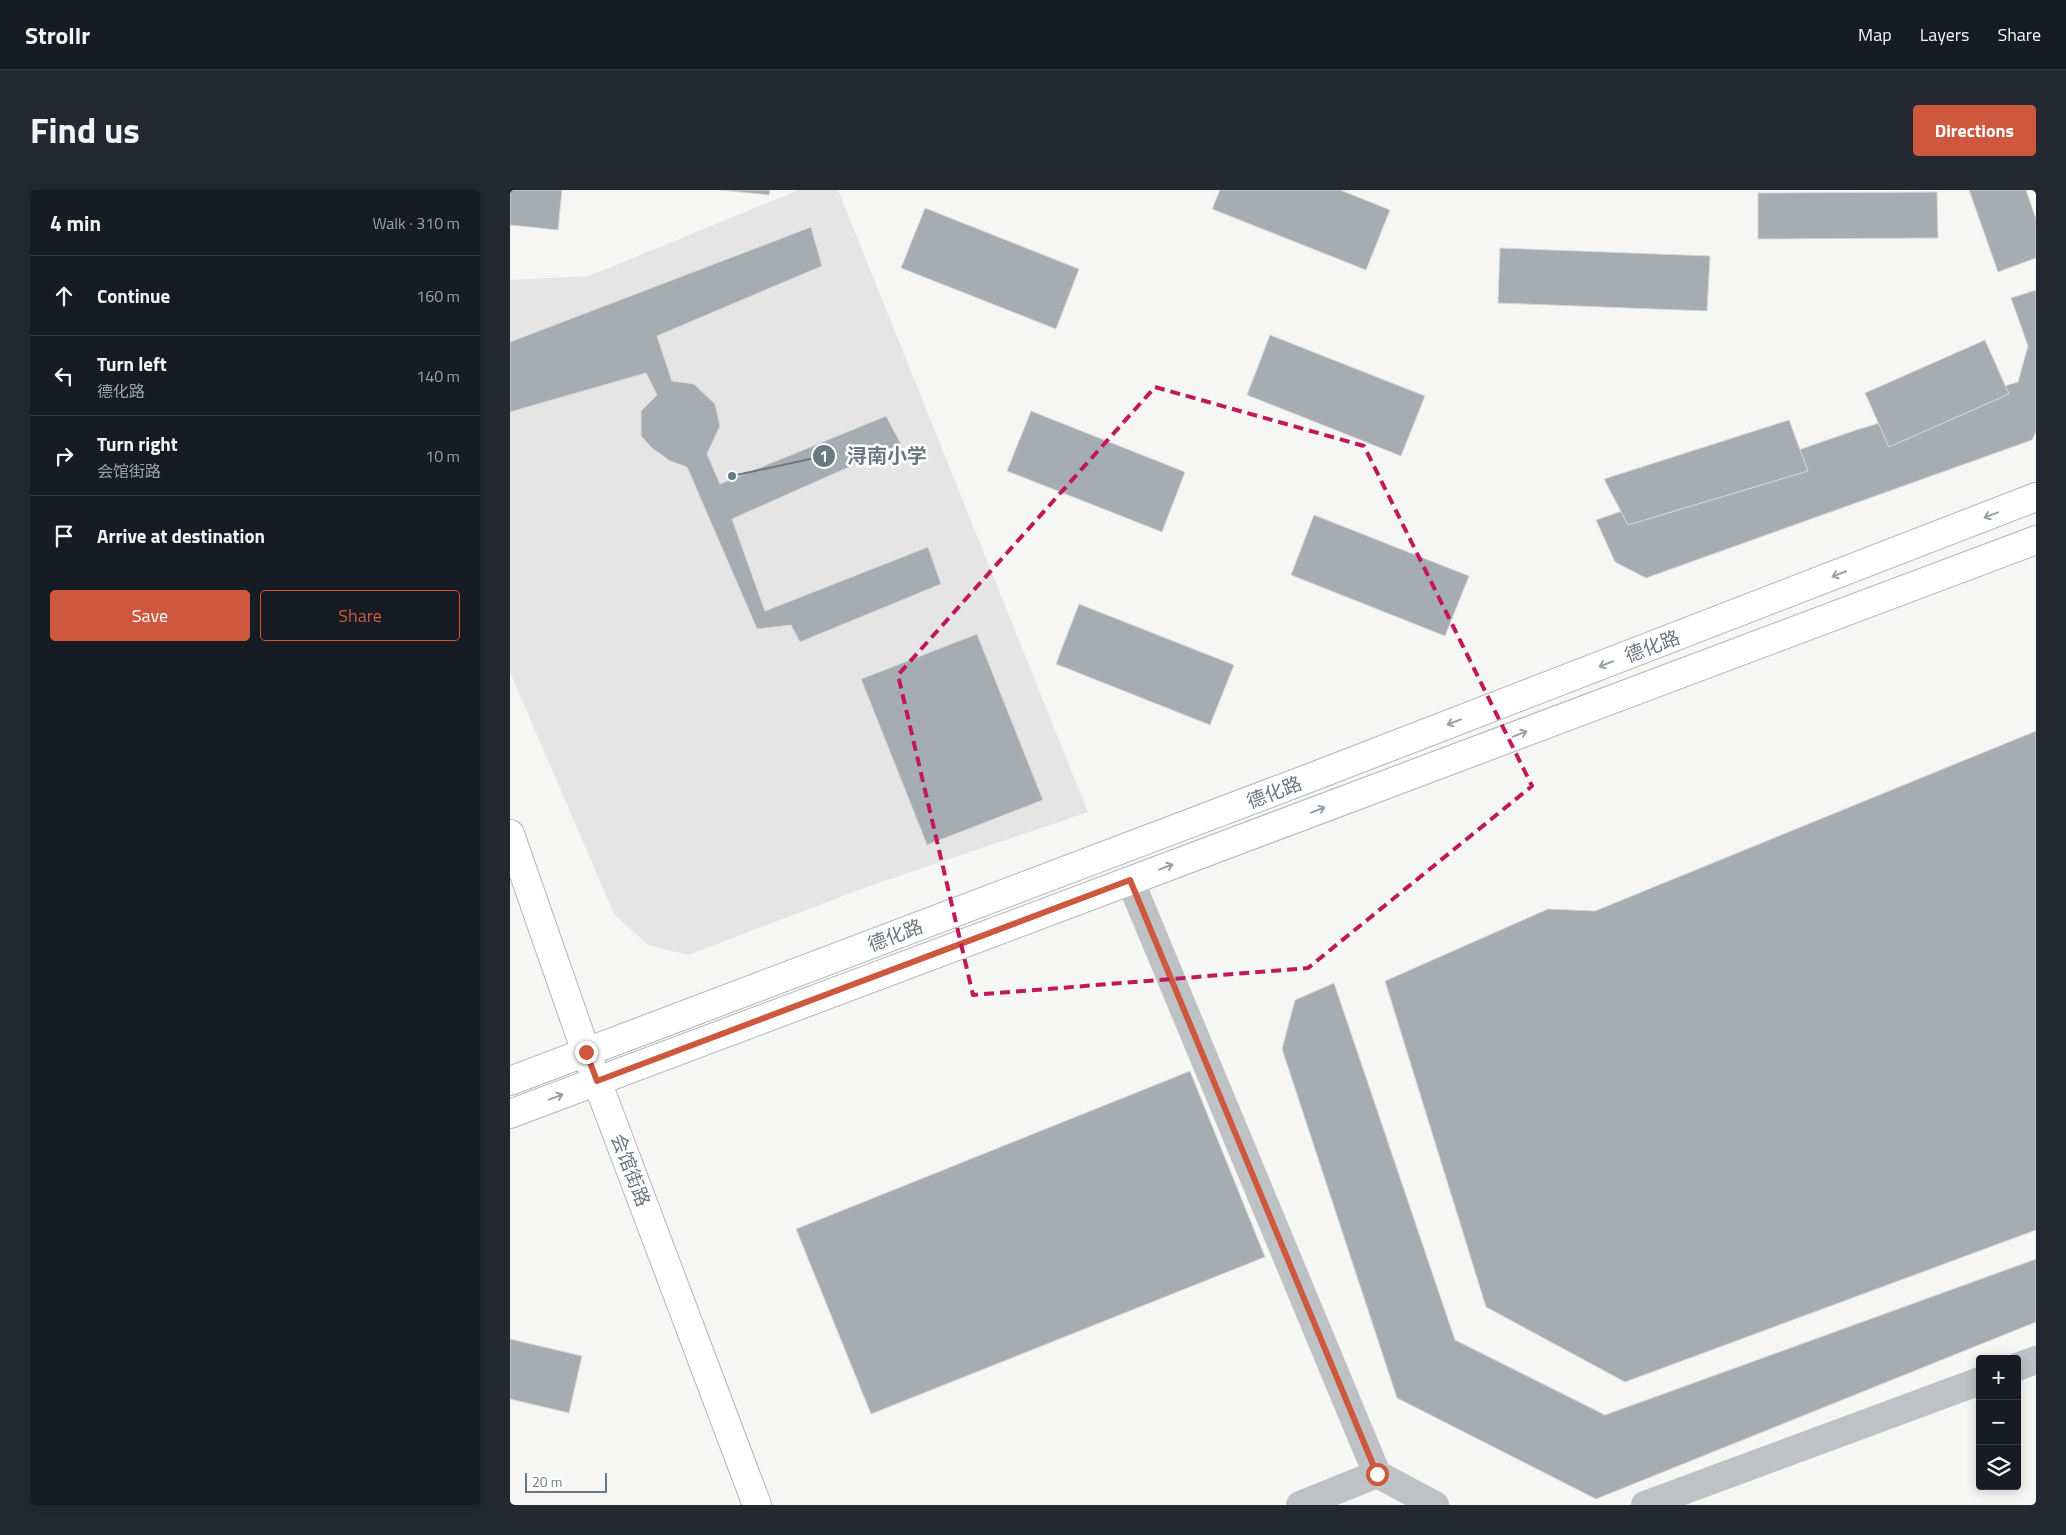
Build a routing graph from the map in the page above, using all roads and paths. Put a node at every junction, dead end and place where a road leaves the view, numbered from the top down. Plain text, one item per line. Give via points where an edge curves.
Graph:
1 (2036, 497) edge
2 (2036, 540) edge
3 (510, 834) edge
4 (1130, 880) junction
5 (586, 1052) junction
6 (510, 1081) edge
7 (597, 1081) junction
8 (510, 1114) edge
9 (2036, 1360) edge
10 (2021, 1366) edge
11 (1976, 1382) edge
12 (1377, 1474) junction
13 (757, 1505) edge
14 (1300, 1505) edge
15 (1435, 1505) edge
16 (1645, 1505) edge

1 -> 5 main road, 德化路 via 1312,777
4 -> 2 main road, 德化路
3 - 5 main road, 会馆街路
4 - 7 main road, 德化路
4 - 12 street
5 - 6 main road, 德化路
5 - 7 main road, 会馆街路
8 -> 7 main road, 德化路
7 - 13 main road, 会馆街路
9 - 10 street
11 - 16 street
12 - 14 street
12 - 15 street

